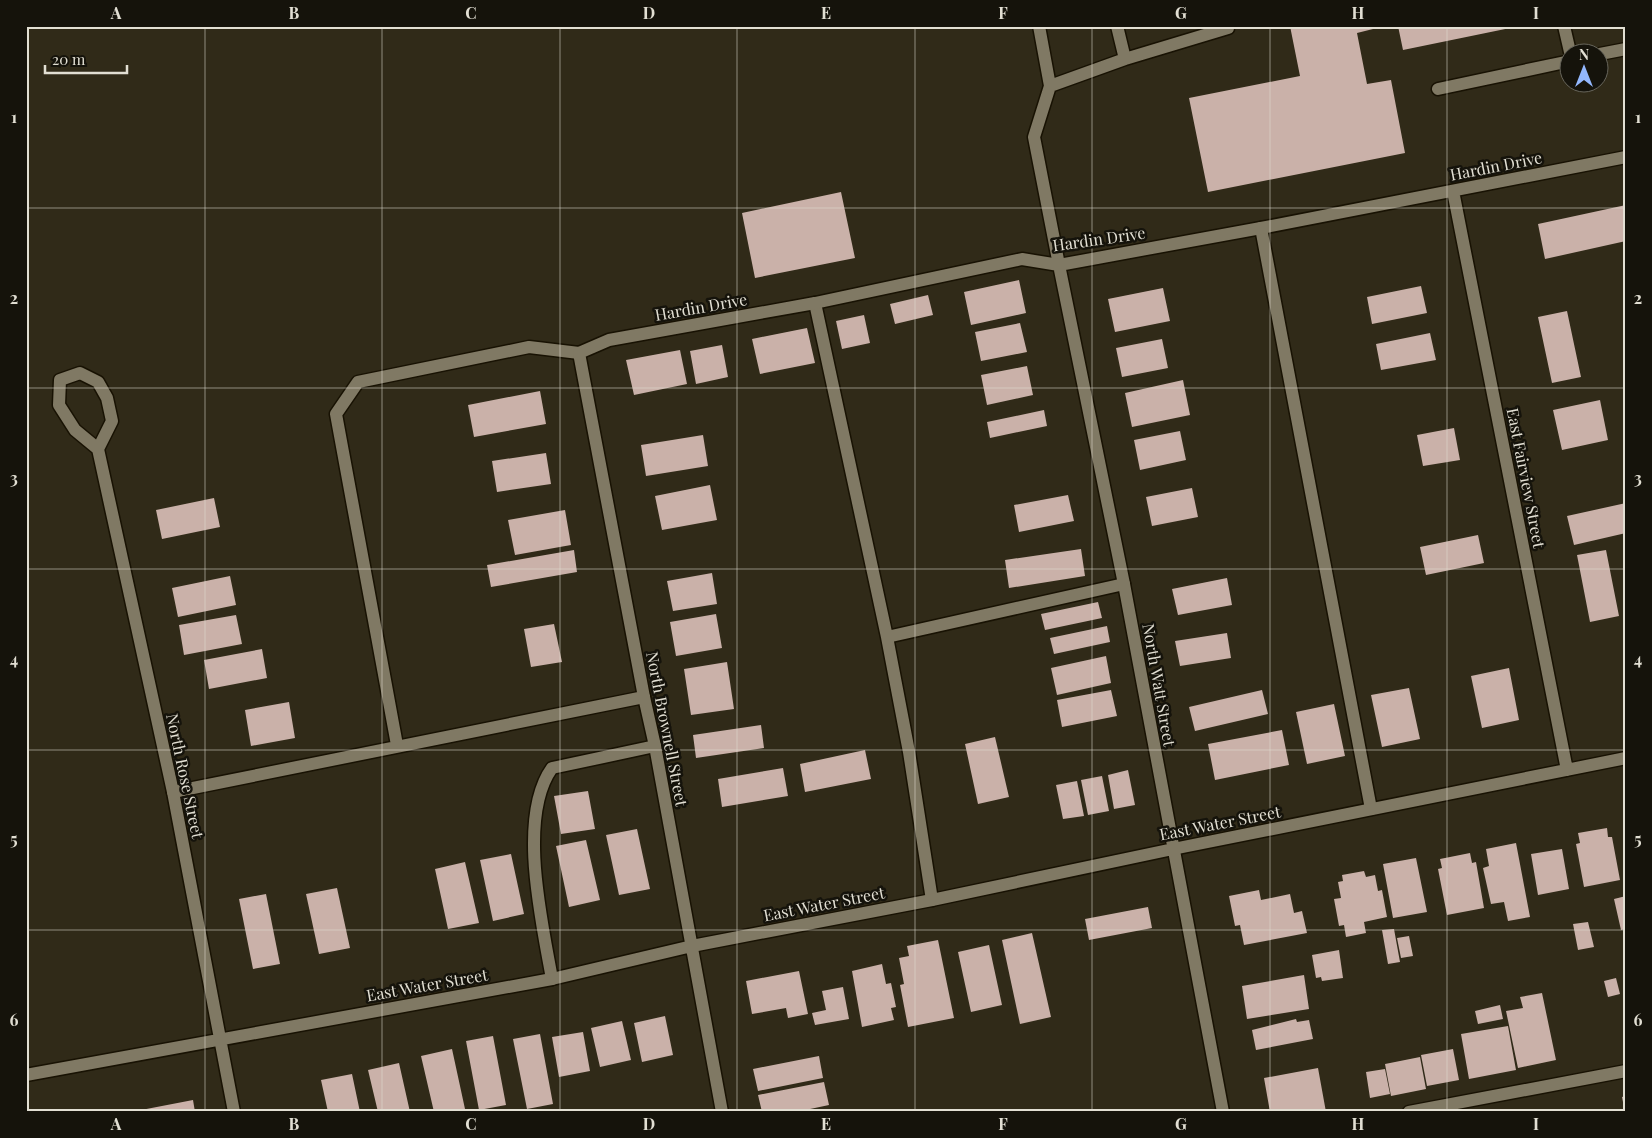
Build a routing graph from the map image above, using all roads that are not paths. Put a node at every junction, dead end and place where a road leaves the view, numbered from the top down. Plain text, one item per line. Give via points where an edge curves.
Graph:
1 (1039, 26) edge
2 (1118, 26) edge
3 (1228, 26) edge
4 (1564, 26) edge
5 (1568, 42) edge
6 (1626, 49) edge
7 (1610, 52) edge
8 (1125, 59) junction
9 (1560, 63) edge
10 (1050, 86) junction
11 (1438, 89) dead end
12 (1626, 157) edge
13 (1453, 191) junction
14 (1261, 228) junction
15 (1059, 264) junction
16 (815, 303) junction
17 (579, 353) junction
18 (98, 449) junction
19 (1124, 584) junction
20 (887, 637) junction
21 (644, 697) junction
22 (397, 745) junction
23 (655, 746) junction
24 (1626, 758) edge
25 (1567, 770) junction
26 (173, 792) junction
27 (1371, 809) junction
28 (1173, 849) junction
29 (932, 900) junction
30 (692, 946) junction
31 (552, 979) junction
32 (220, 1039) junction
33 (1626, 1071) edge
34 (26, 1075) edge
35 (234, 1112) edge
36 (722, 1112) edge
37 (1223, 1112) edge
38 (1409, 1112) edge

1 - 10 street
2 - 8 street
3 - 8 street
4 - 5 street
6 - 7 street
8 - 10 street
9 - 11 street
10 - 15 street, North Watt Street via 1034,137
12 - 13 street, Hardin Drive
13 - 14 street, Hardin Drive
13 - 25 street, East Fairview Street
14 - 15 street, Hardin Drive
14 - 27 street
15 - 16 street, Hardin Drive via 1022,259
15 - 19 street, North Watt Street
16 - 17 street, Hardin Drive via 609,340
16 - 20 street
17 - 21 street, North Brownell Street
17 - 22 street via 529,347 358,382 336,414
18 - 18 street via 112,421 107,398 98,382 80,373 60,380 59,405 75,430
18 - 26 street, North Rose Street
19 - 20 street
19 - 28 street, North Watt Street
20 - 29 street
21 - 22 street
21 - 23 street, North Brownell Street
22 - 26 street
23 - 30 street, North Brownell Street
23 - 31 street via 552,768 542,781 533,839 540,910
24 - 25 street, East Water Street
25 - 27 street, East Water Street
26 - 32 street, North Rose Street
27 - 28 street, East Water Street
28 - 29 street, East Water Street
28 - 37 street, North Watt Street
29 - 30 street, East Water Street
30 - 31 street, East Water Street
30 - 36 street, North Brownell Street
31 - 32 street, East Water Street
32 - 34 street, East Water Street
32 - 35 street, North Rose Street
33 - 38 street

